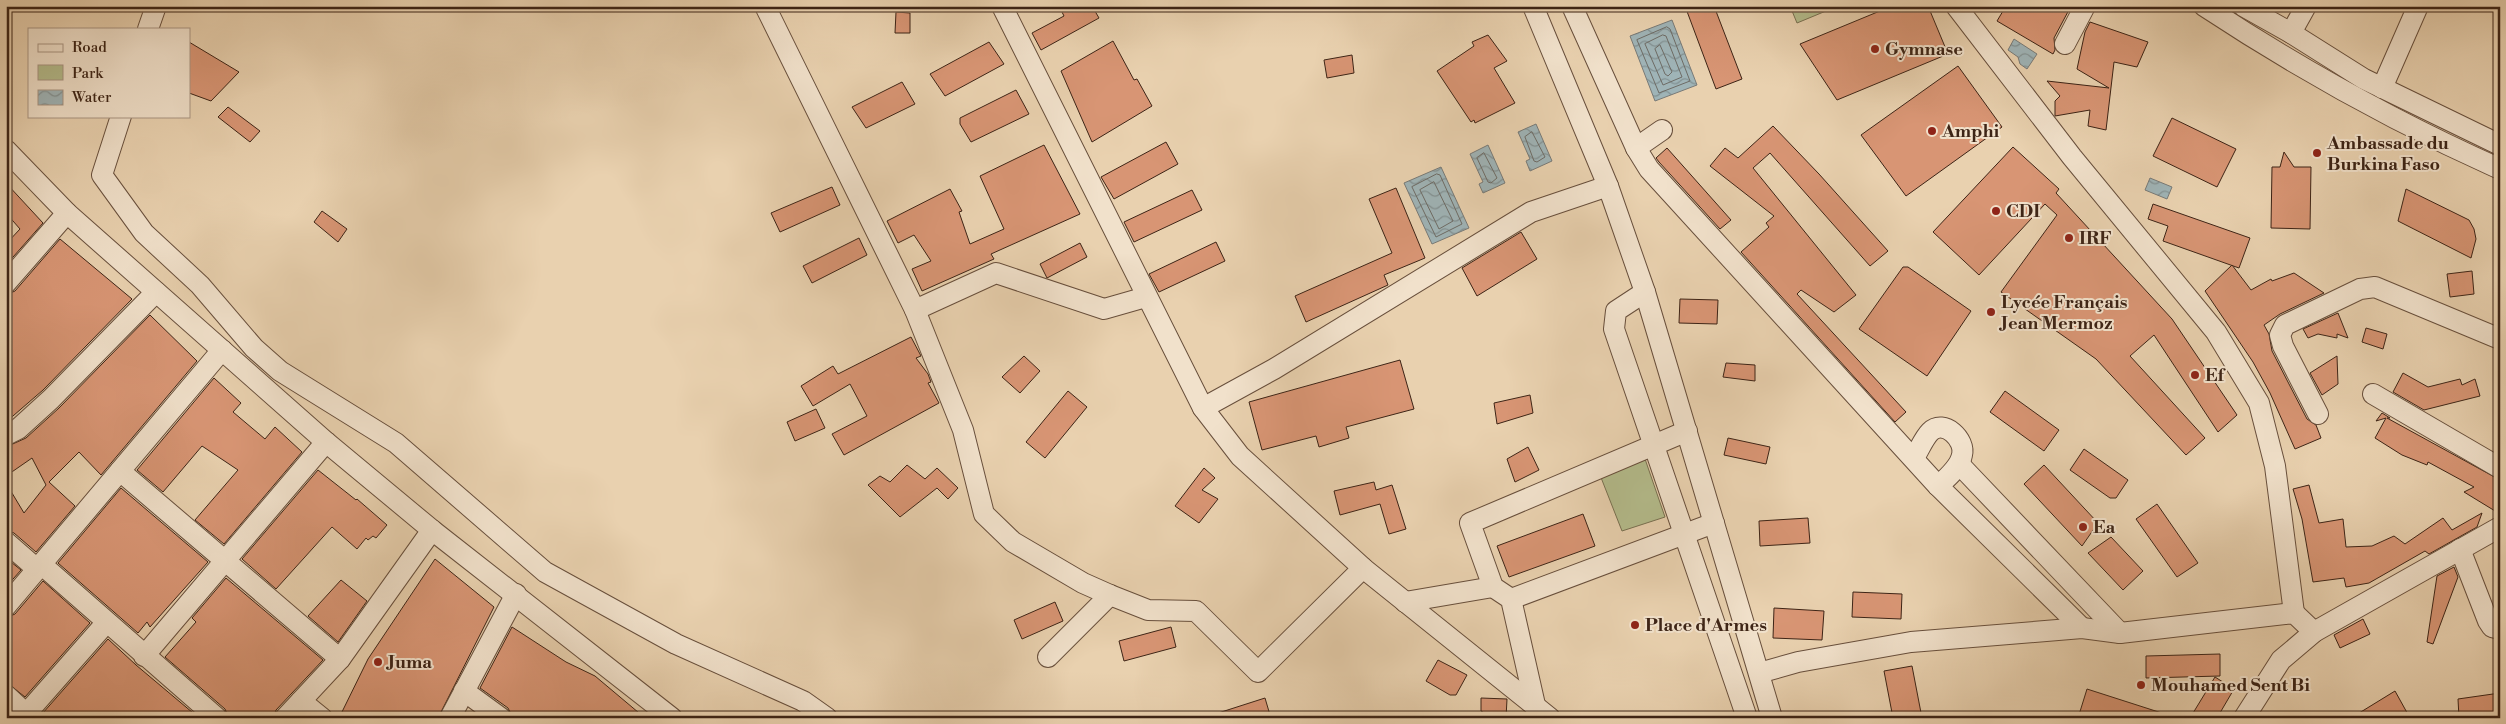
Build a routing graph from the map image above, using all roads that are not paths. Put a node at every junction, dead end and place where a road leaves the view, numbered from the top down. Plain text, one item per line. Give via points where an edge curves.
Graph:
1 (156, 6) edge
2 (765, 6) edge
3 (1002, 6) edge
4 (1532, 6) edge
5 (1572, 6) edge
6 (1956, 6) edge
7 (2085, 6) edge
8 (2204, 6) edge
9 (2243, 6) edge
10 (2306, 6) edge
11 (2418, 6) edge
12 (148, 28) edge
13 (2291, 33) junction
14 (2065, 44) dead end
15 (2382, 88) junction
16 (120, 118) edge
17 (1662, 130) dead end
18 (2500, 145) edge
19 (1636, 148) junction
20 (6, 150) edge
21 (2500, 169) edge
22 (1608, 186) junction
23 (68, 213) junction
24 (6, 283) edge
25 (156, 292) junction
26 (1645, 292) junction
27 (1146, 297) junction
28 (916, 310) junction
29 (2500, 339) edge
30 (222, 350) junction
31 (2374, 394) dead end
32 (1203, 408) junction
33 (2318, 414) dead end
34 (1687, 431) junction
35 (6, 435) edge
36 (326, 442) junction
37 (1654, 445) junction
38 (1914, 458) junction
39 (1959, 464) junction
40 (2500, 468) edge
41 (120, 471) junction
42 (1938, 486) junction
43 (1714, 523) junction
44 (2500, 527) edge
45 (432, 530) junction
46 (1684, 534) junction
47 (6, 542) edge
48 (2460, 549) junction
49 (225, 560) junction
50 (39, 567) junction
51 (1363, 568) junction
52 (1493, 586) junction
53 (516, 594) junction
54 (1110, 595) junction
55 (1510, 599) junction
56 (1405, 602) junction
57 (6, 606) edge
58 (2294, 613) junction
59 (106, 623) junction
60 (2082, 628) junction
61 (2500, 629) edge
62 (2314, 632) junction
63 (2120, 633) junction
64 (144, 656) junction
65 (1048, 657) dead end
66 (340, 659) junction
67 (1759, 672) junction
68 (464, 691) junction
69 (301, 701) junction
70 (17, 709) edge
71 (1543, 712) edge
72 (1767, 716) edge
73 (320, 717) edge
74 (217, 718) edge
75 (285, 718) edge
76 (450, 718) edge
77 (501, 718) edge
78 (672, 718) edge
79 (827, 718) edge
80 (1747, 718) edge
81 (2244, 718) edge

1 - 12 street
2 - 28 street
3 - 27 street
4 - 22 street
5 - 19 street
6 - 58 street via 2072,157 2216,332 2259,403 2275,466
7 - 14 street
8 - 21 street via 2362,101 2433,139
9 - 13 street
10 - 13 street
11 - 15 street
13 - 15 street
15 - 18 street
16 - 79 street via 102,175 144,233 200,285 254,348 280,371 396,443 545,572 676,644 803,701
17 - 19 street
19 - 38 street via 1649,169
20 - 23 street
22 - 26 street
22 - 32 street via 1530,212 1274,369
23 - 24 street
23 - 25 street
25 - 30 street
25 - 35 street via 51,399 18,429
26 - 34 street
26 - 37 street via 1616,311 1614,329
27 - 28 street via 1104,309 996,273
27 - 32 street
28 - 54 street via 964,430 984,514 1013,542
29 - 33 street via 2375,287 2360,289 2285,325 2280,335
30 - 36 street
30 - 41 street
31 - 40 street
32 - 51 street via 1240,456
34 - 37 street
34 - 43 street
36 - 45 street
36 - 49 street
37 - 46 street
37 - 52 street via 1470,523
38 - 39 street via 1930,432 1937,428 1948,429 1958,436 1962,445
38 - 42 street
39 - 42 street
39 - 63 street
41 - 49 street
41 - 50 street
42 - 60 street
43 - 46 street
43 - 67 street
44 - 48 street
45 - 53 street
45 - 66 street
46 - 55 street
46 - 80 street
47 - 50 street
48 - 61 street via 2488,621 2492,627
48 - 62 street
49 - 64 street
49 - 66 street
50 - 57 street
50 - 59 street
51 - 54 street via 1258,672 1196,610 1148,610
51 - 56 street
52 - 55 street
52 - 56 street
53 - 68 street
53 - 78 street
54 - 65 street
55 - 71 street
56 - 71 street
58 - 62 street
58 - 63 street
59 - 64 street
59 - 70 street
60 - 63 street
60 - 67 street via 1911,642
62 - 81 street via 2281,660
64 - 74 street
66 - 69 street
67 - 72 street
68 - 76 street
68 - 77 street
69 - 73 street
69 - 75 street

